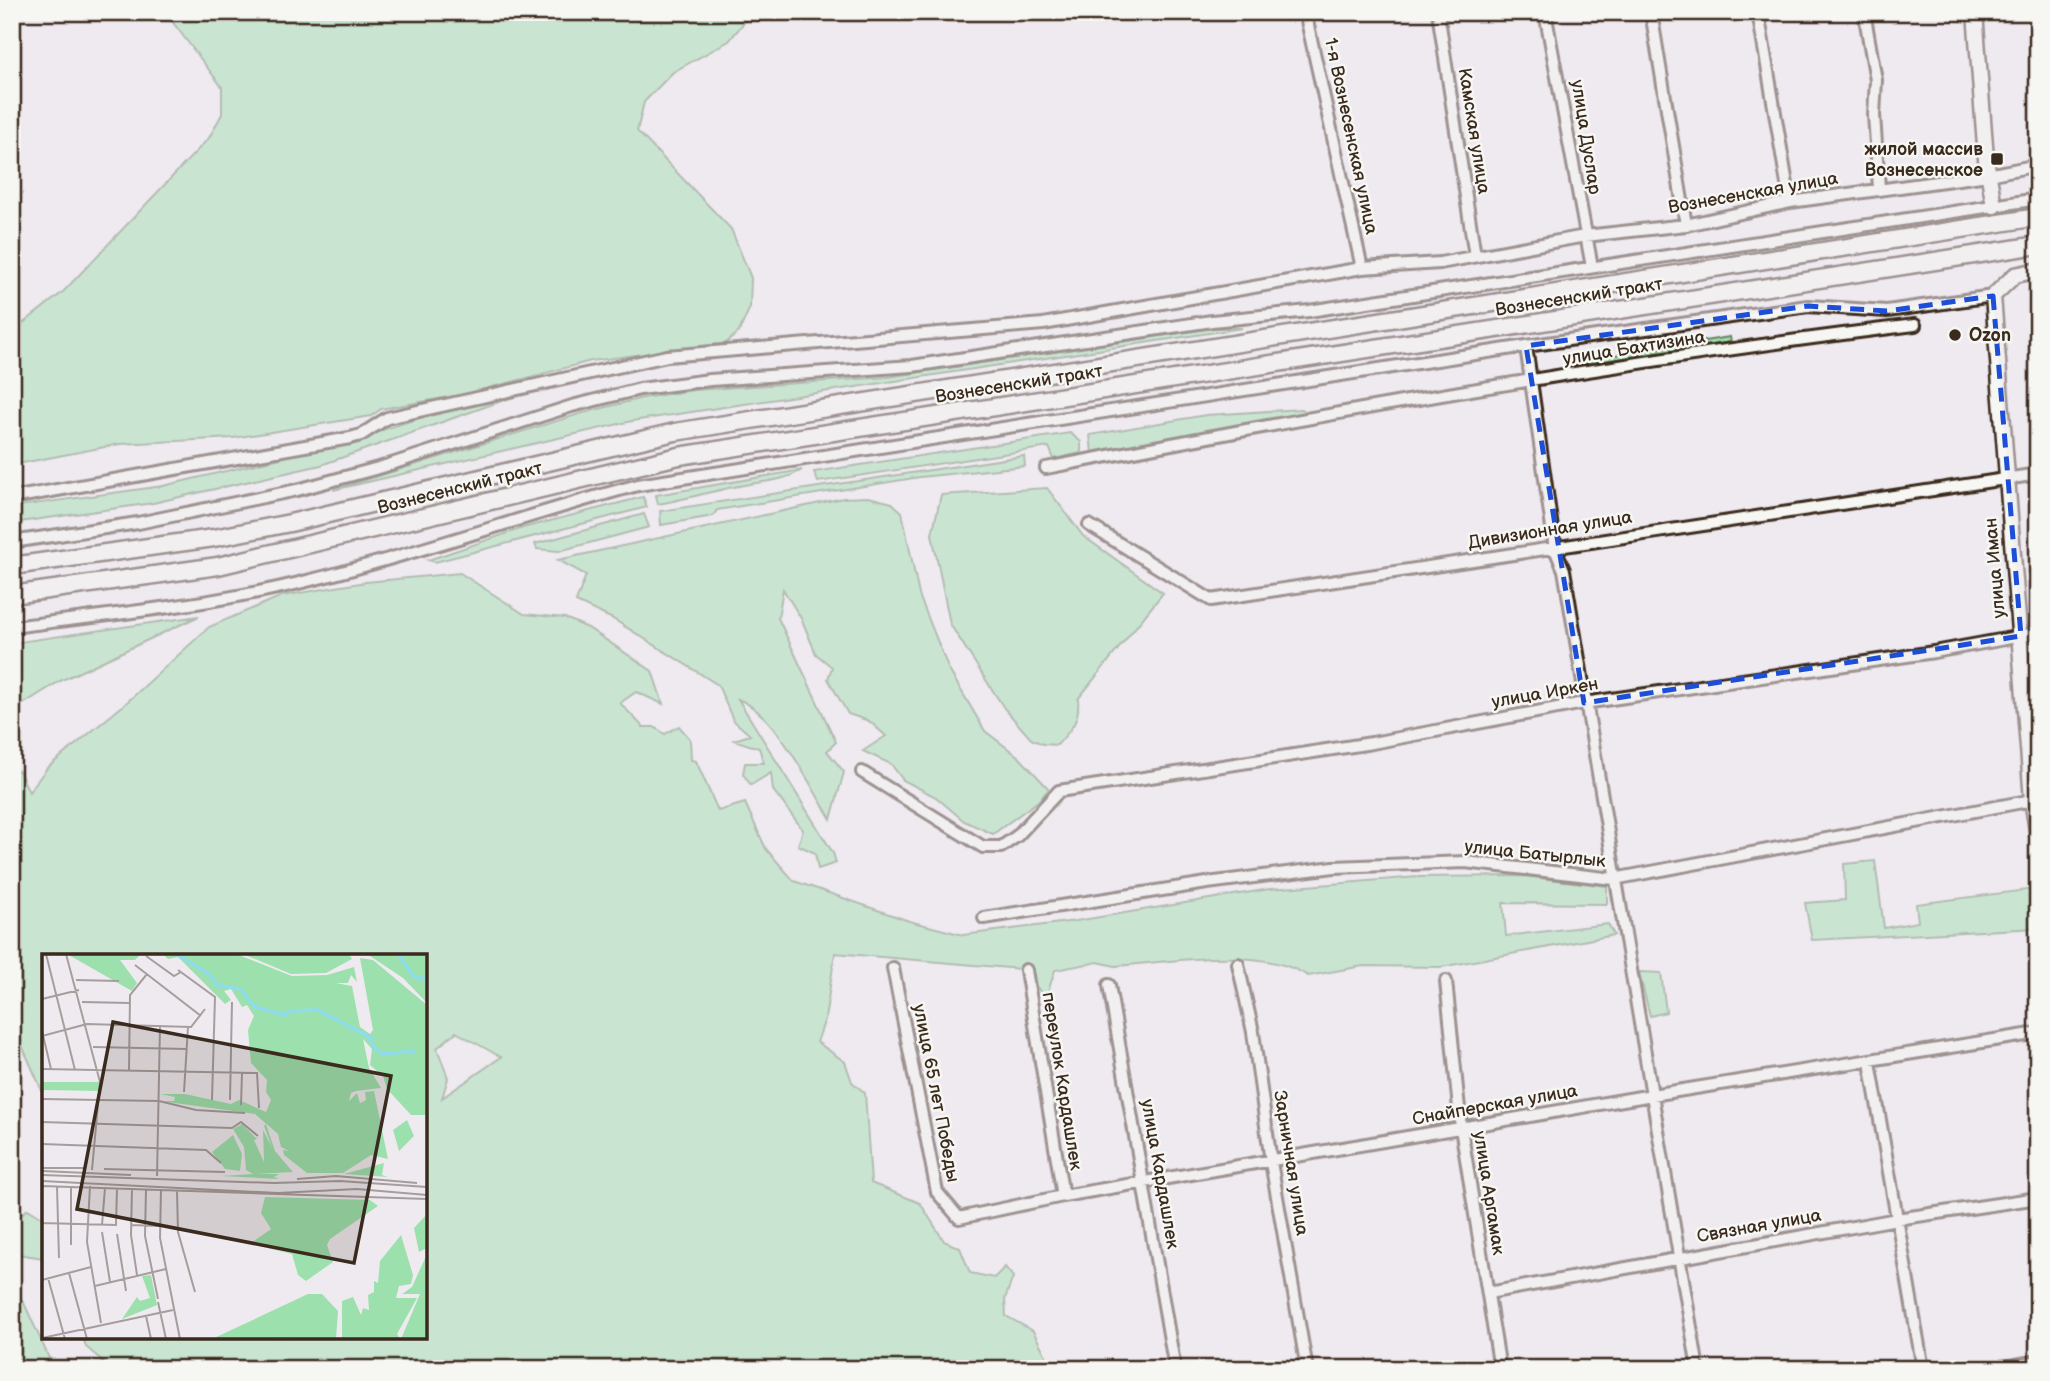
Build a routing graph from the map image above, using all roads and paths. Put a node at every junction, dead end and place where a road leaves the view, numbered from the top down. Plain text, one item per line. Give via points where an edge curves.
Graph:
1 (1305, 12) edge
2 (1438, 12) edge
3 (1545, 12) edge
4 (1651, 12) edge
5 (1758, 12) edge
6 (1864, 12) edge
7 (1975, 12) edge
8 (2038, 165) edge
9 (1988, 175) junction
10 (1879, 188) junction
11 (2038, 199) edge
12 (1790, 202) junction
13 (1994, 206) junction
14 (2038, 217) edge
15 (1686, 225) junction
16 (1585, 236) junction
17 (2038, 245) edge
18 (1475, 256) junction
19 (1362, 268) junction
20 (1591, 268) junction
21 (2038, 270) edge
22 (1993, 296) junction
23 (1915, 325) dead end
24 (1526, 346) junction
25 (1533, 382) junction
26 (1046, 468) dead end
27 (2038, 474) edge
28 (2008, 479) junction
29 (12, 498) edge
30 (1089, 524) dead end
31 (12, 542) edge
32 (1555, 549) junction
33 (12, 566) edge
34 (12, 595) edge
35 (12, 627) edge
36 (2038, 633) edge
37 (2021, 636) junction
38 (1584, 703) junction
39 (862, 772) dead end
40 (2035, 800) edge
41 (2038, 836) edge
42 (1614, 879) junction
43 (984, 918) dead end
44 (1238, 964) dead end
45 (893, 968) dead end
46 (1026, 970) dead end
47 (1446, 981) dead end
48 (1109, 985) dead end
49 (2038, 1033) edge
50 (1870, 1062) junction
51 (1652, 1095) junction
52 (1461, 1128) junction
53 (1271, 1162) junction
54 (1145, 1184) junction
55 (1063, 1196) junction
56 (2038, 1198) edge
57 (959, 1218) joint
58 (1897, 1219) junction
59 (1677, 1259) junction
60 (1488, 1293) junction
61 (2038, 1362) edge
62 (1175, 1369) edge
63 (1307, 1369) edge
64 (1500, 1369) edge
65 (1698, 1369) edge
66 (1923, 1369) edge
67 (1993, 1369) edge

1 - 19 street, 1-я Вознесенская улица
2 - 18 street, Камская улица
3 - 16 street, улица Дуслар
4 - 15 street
5 - 12 street
6 - 10 street via 1876,80
7 - 9 street
8 - 9 street, Вознесенская улица
9 - 10 street, Вознесенская улица
9 - 13 street
10 - 12 street, Вознесенская улица
11 - 13 street
12 - 15 street, Вознесенская улица
13 - 20 street
14 - 33 main road, Вознесенский тракт via 675,432 278,525
15 - 16 street, Вознесенская улица
16 - 18 street, Вознесенская улица
16 - 20 street, улица Дуслар
17 - 34 main road, Вознесенский тракт via 679,456 218,566
18 - 19 street, Вознесенская улица
19 - 29 street, Вознесенская улица via 1043,324 657,357 387,418 349,438
20 - 31 street via 912,366 640,389 297,490 138,523
21 - 22 street via 2015,275
22 - 24 street via 1887,311 1808,306
22 - 28 street, улица Иман
23 - 25 street, улица Бахтизина
24 - 25 street
24 - 35 street via 638,485 312,580 250,594
25 - 26 street, улица Бахтизина via 1359,408
25 - 32 street
27 - 28 street, Дивизионная улица
28 - 32 street, Дивизионная улица
28 - 37 street, улица Иман
30 - 32 street, Дивизионная улица via 1211,600
32 - 38 street via 1564,570
36 - 37 street, улица Иркен
37 - 38 street, улица Иркен
37 - 40 street, улица Иман
38 - 39 street, улица Иркен via 1372,743 1059,791 1002,846 983,847
38 - 42 street
40 - 41 street, улица Иман
40 - 42 street, улица Батырлык
42 - 43 street, улица Батырлык via 1465,862 1334,867
42 - 51 street
44 - 53 street, Зарничная улица via 1253,1032
45 - 57 street, улица 65 лет Победы via 937,1192
46 - 55 street, переулок Кардашлек
47 - 52 street, улица Аргамак
48 - 54 street, улица Кардашлек
49 - 50 street, Снайперская улица
50 - 51 street, Снайперская улица
50 - 58 street
51 - 52 street, Снайперская улица
51 - 59 street
52 - 53 street, Снайперская улица
52 - 60 street, улица Аргамак
53 - 54 street, Снайперская улица
53 - 63 street, Зарничная улица
54 - 55 street, Снайперская улица
54 - 62 street, улица Кардашлек
55 - 57 street, Снайперская улица
56 - 58 street, Связная улица
58 - 59 street, Связная улица
58 - 66 street
59 - 60 street, Связная улица
59 - 65 street
60 - 64 street, улица Аргамак
61 - 67 street

